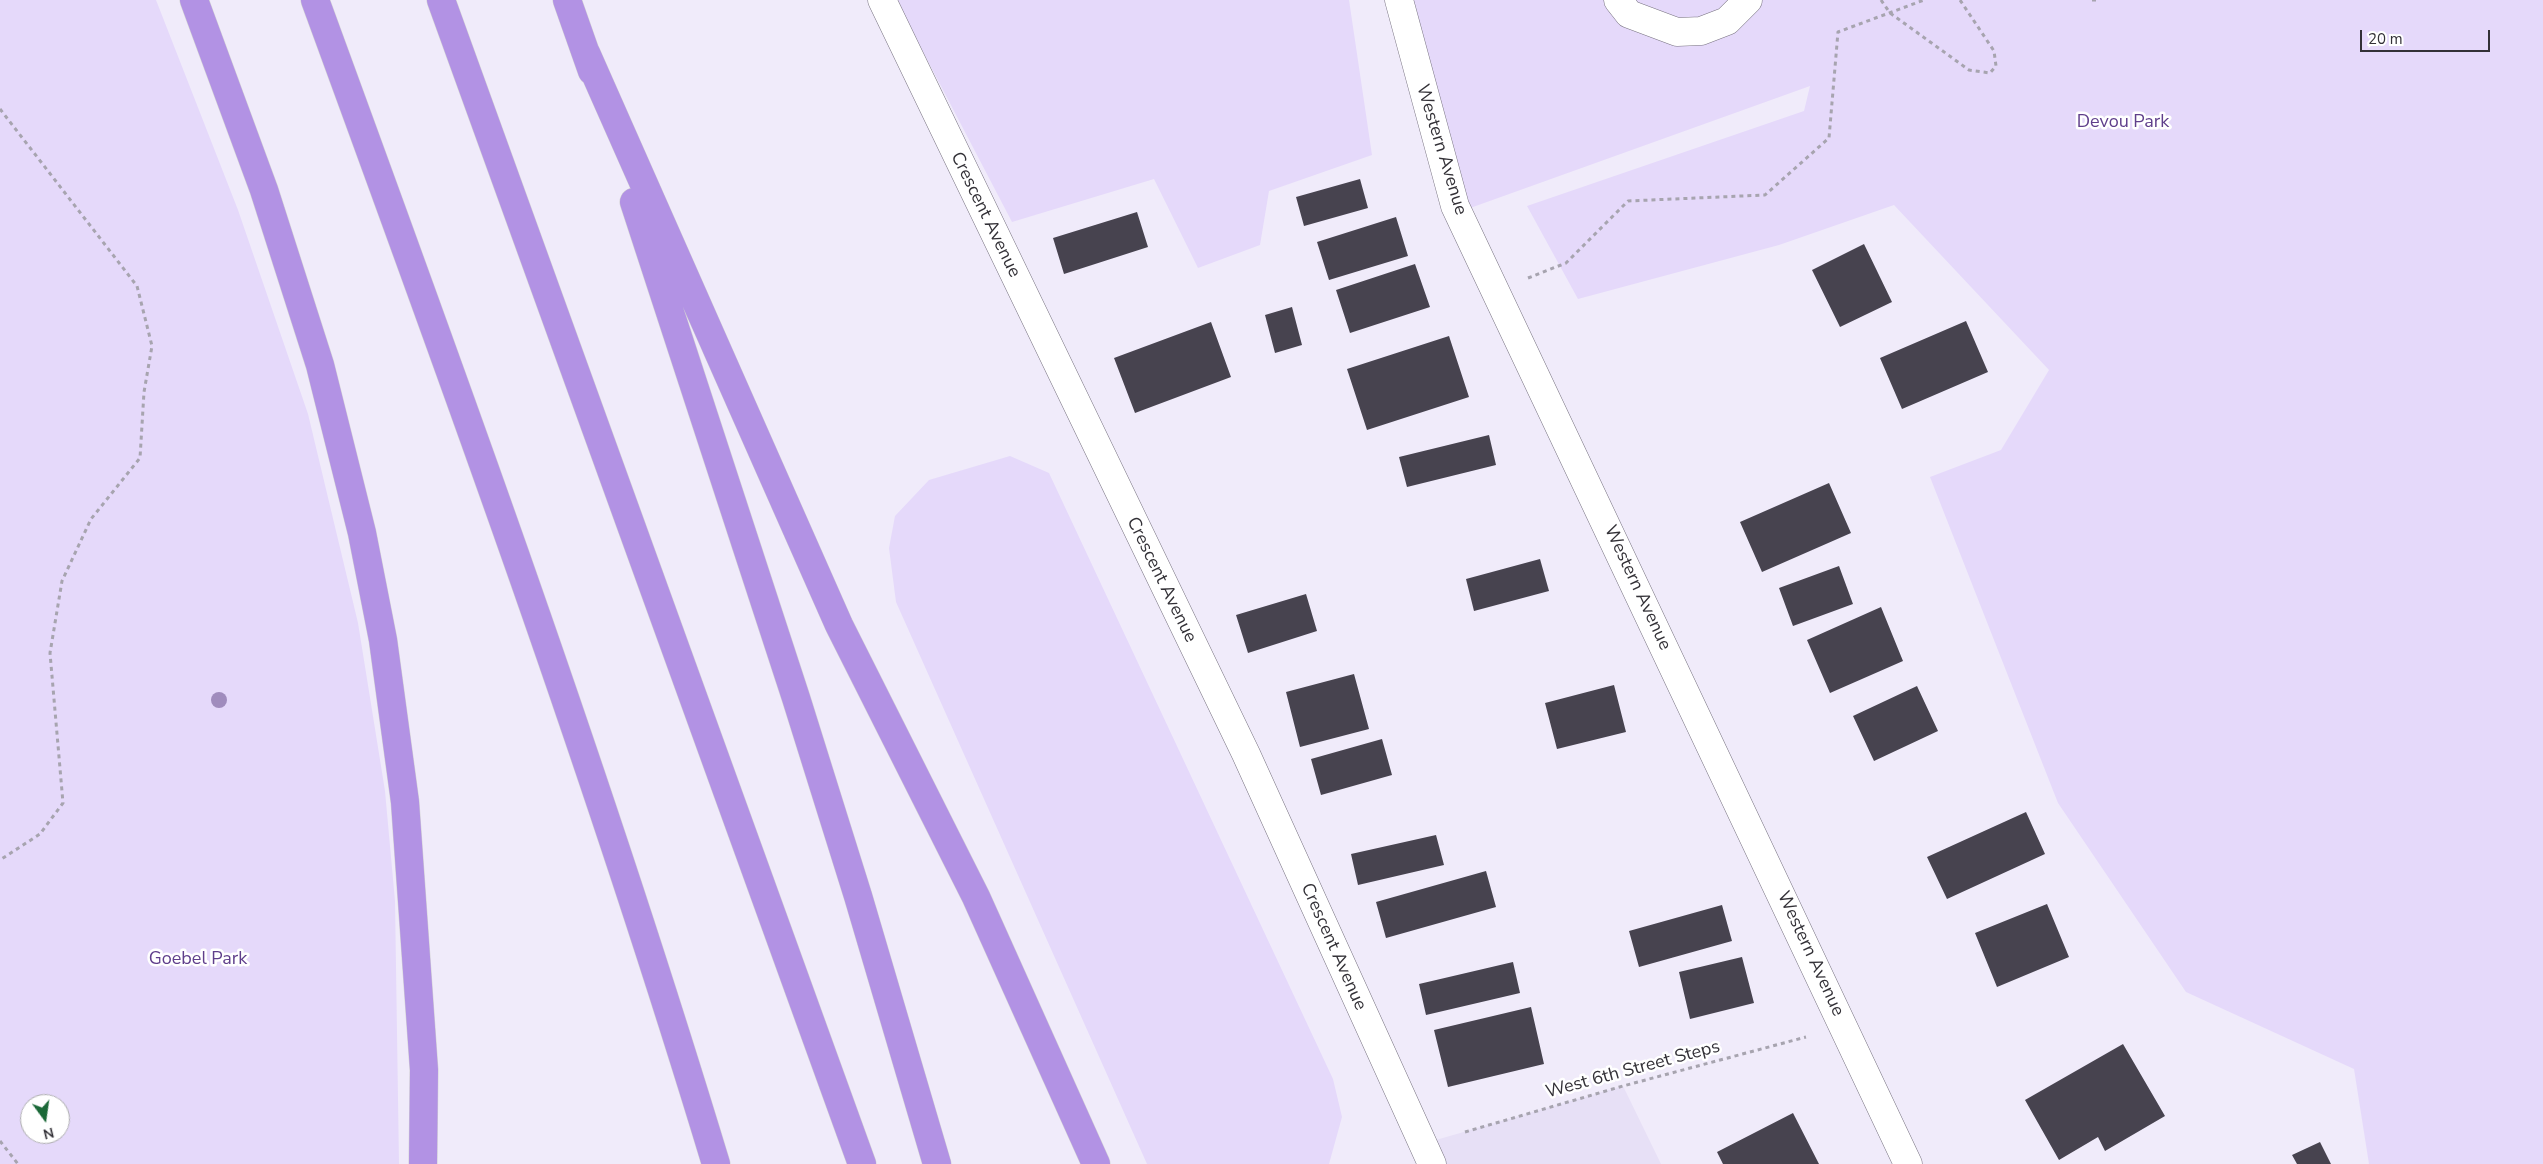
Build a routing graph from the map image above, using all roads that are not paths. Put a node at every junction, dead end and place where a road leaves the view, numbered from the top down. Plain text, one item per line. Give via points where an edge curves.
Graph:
1 (194, 0) edge
2 (295, 0) edge
3 (315, 0) edge
4 (441, 0) edge
5 (567, 0) edge
6 (882, 0) edge
7 (1399, 0) edge
8 (1618, 0) edge
9 (1748, 0) edge
10 (586, 53) junction
11 (350, 96) junction
12 (423, 1164) edge
13 (716, 1164) edge
14 (862, 1164) edge
15 (937, 1164) edge
16 (1096, 1164) edge
17 (1432, 1164) edge
18 (1908, 1164) edge

1 - 12 highway via 264,190 318,356 362,532 383,640 405,802 424,1070
2 - 11 highway
3 - 11 highway
4 - 14 highway
5 - 10 highway
6 - 17 street, Crescent Avenue via 1246,754
7 - 18 street, Western Avenue via 1455,206
8 - 9 street via 1629,14 1677,32 1701,31 1727,21
10 - 15 highway via 796,698
10 - 16 highway via 839,625 976,897
11 - 13 highway via 586,757

